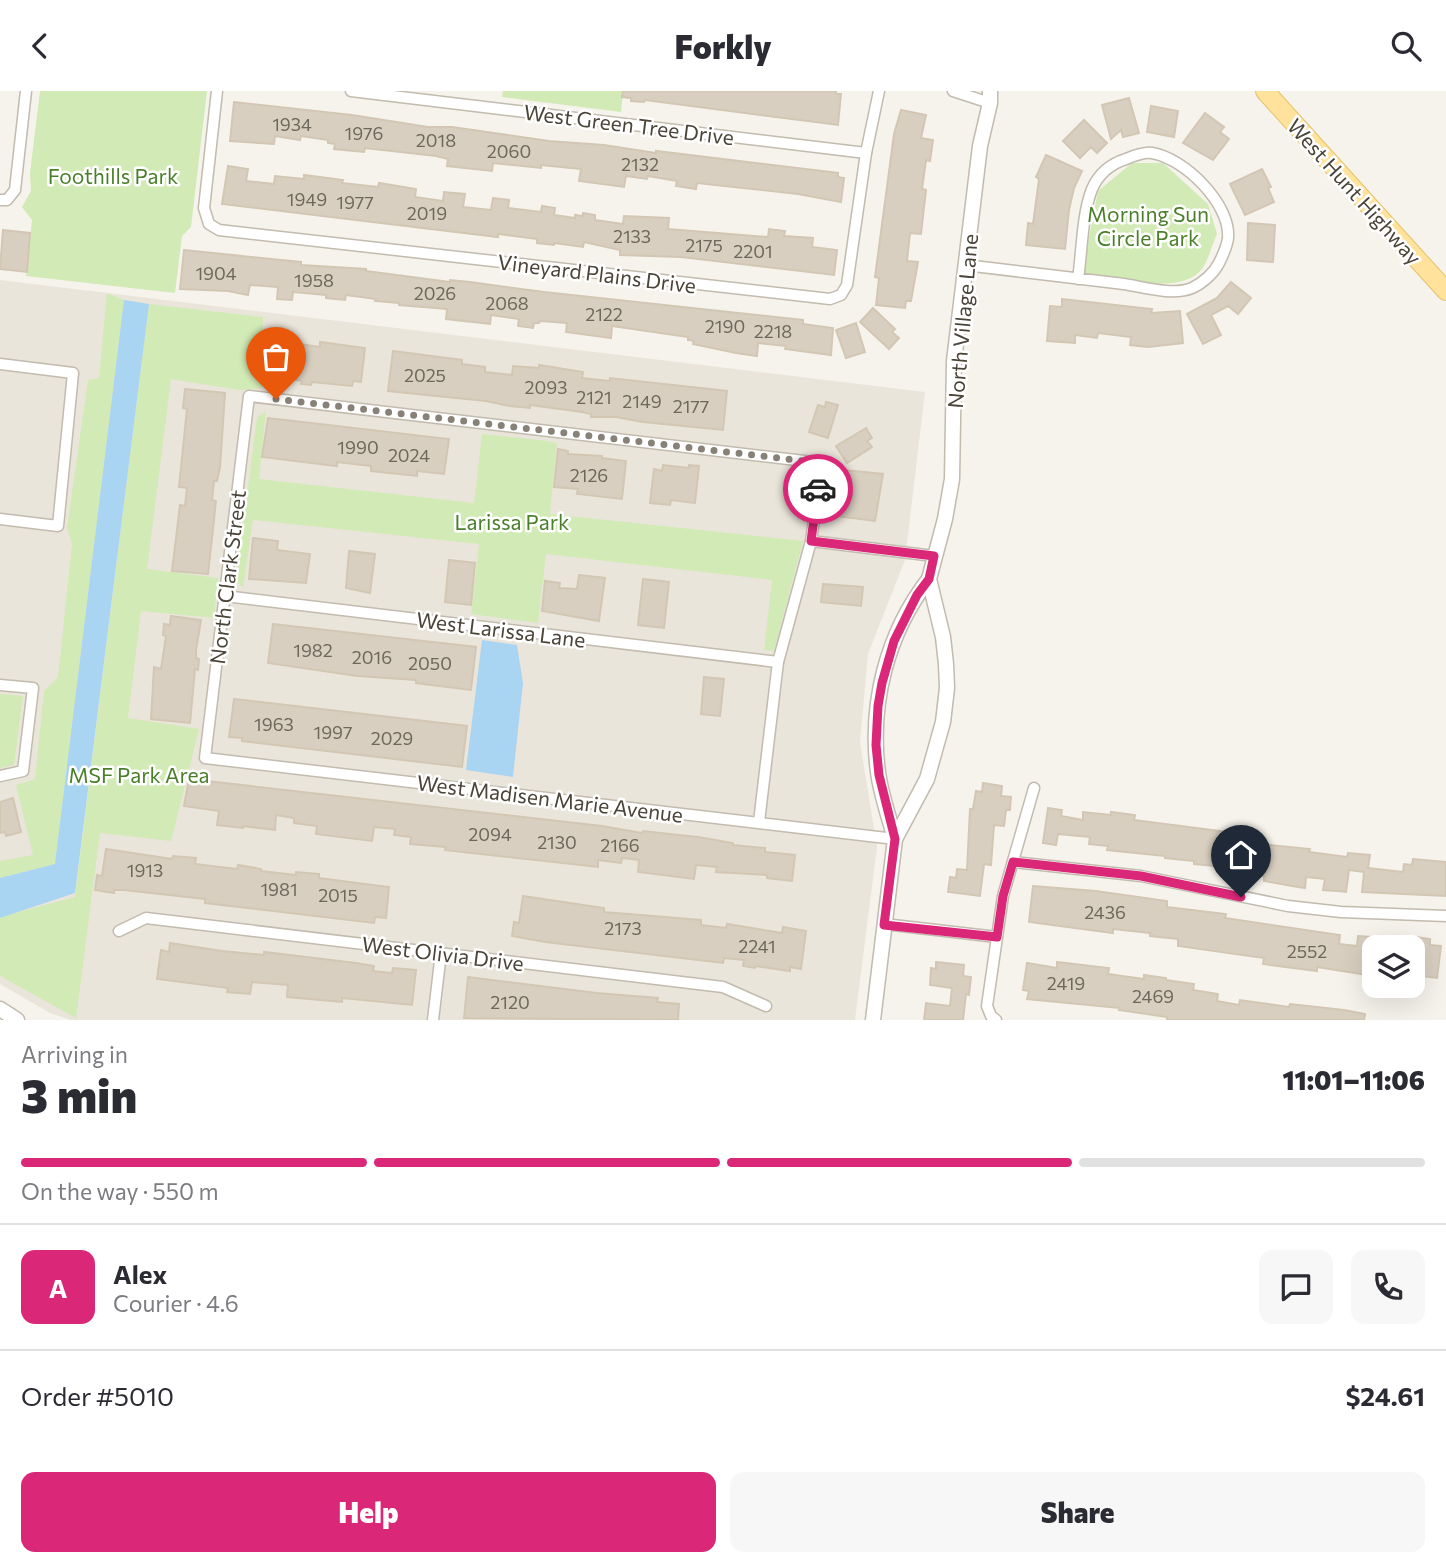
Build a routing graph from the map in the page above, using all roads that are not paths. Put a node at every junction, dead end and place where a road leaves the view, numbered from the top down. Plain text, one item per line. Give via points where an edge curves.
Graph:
1 (26, 91) edge
2 (217, 91) edge
3 (351, 91) edge
4 (879, 91) edge
5 (953, 91) edge
6 (1002, 91) edge
7 (1265, 91) edge
8 (990, 97) edge
9 (866, 153) junction
10 (4, 200) edge
11 (965, 265) junction
12 (1078, 279) junction
13 (1446, 291) edge
14 (0, 365) edge
15 (0, 519) edge
16 (811, 541) junction
17 (934, 556) junction
18 (929, 579) junction
19 (225, 596) junction
20 (778, 662) junction
21 (0, 685) edge
22 (205, 758) joint
23 (0, 776) edge
24 (1034, 788) dead end
25 (759, 822) junction
26 (895, 839) junction
27 (1013, 862) junction
28 (1446, 916) edge
29 (884, 925) junction
30 (119, 931) dead end
31 (997, 937) junction
32 (441, 953) junction
33 (766, 1006) dead end
34 (0, 1009) edge
35 (994, 1018) edge
36 (17, 1020) edge
37 (433, 1020) edge
38 (873, 1020) edge

1 - 10 street via 15,190
2 - 9 street, Vineyard Plains Drive via 204,208 209,224 219,230 830,299 841,295 848,285
3 - 9 street, West Green Tree Drive
4 - 9 street, Vineyard Plains Drive
5 - 8 street
6 - 8 street
7 - 13 main road, West Hunt Highway
8 - 11 street, North Village Lane
11 - 12 street
11 - 17 street, North Village Lane via 954,361 952,479
12 - 12 street via 1191,289 1216,269 1224,253 1228,236 1218,202 1186,168 1151,153 1112,163 1092,190
14 - 15 street via 73,373 58,526
16 - 17 street
16 - 19 street, North Clark Street via 821,463 248,396
16 - 20 street
17 - 18 street, North Village Lane
18 - 26 street, North Village Lane via 946,664 943,722 927,779
18 - 26 street, North Village Lane via 894,641 878,706 879,775
19 - 20 street, West Larissa Lane
19 - 22 street, North Clark Street
20 - 25 street
21 - 23 street via 33,688 23,771
22 - 25 street, West Madisen Marie Avenue
24 - 27 street
25 - 26 street, West Madisen Marie Avenue
26 - 29 street, North Village Lane
27 - 28 street via 1141,876 1288,906
27 - 31 street
29 - 31 street
29 - 38 street, North Village Lane
30 - 32 street, West Olivia Drive via 146,918
31 - 35 street via 987,1006
32 - 33 street, West Olivia Drive via 723,987
32 - 37 street
34 - 36 street

